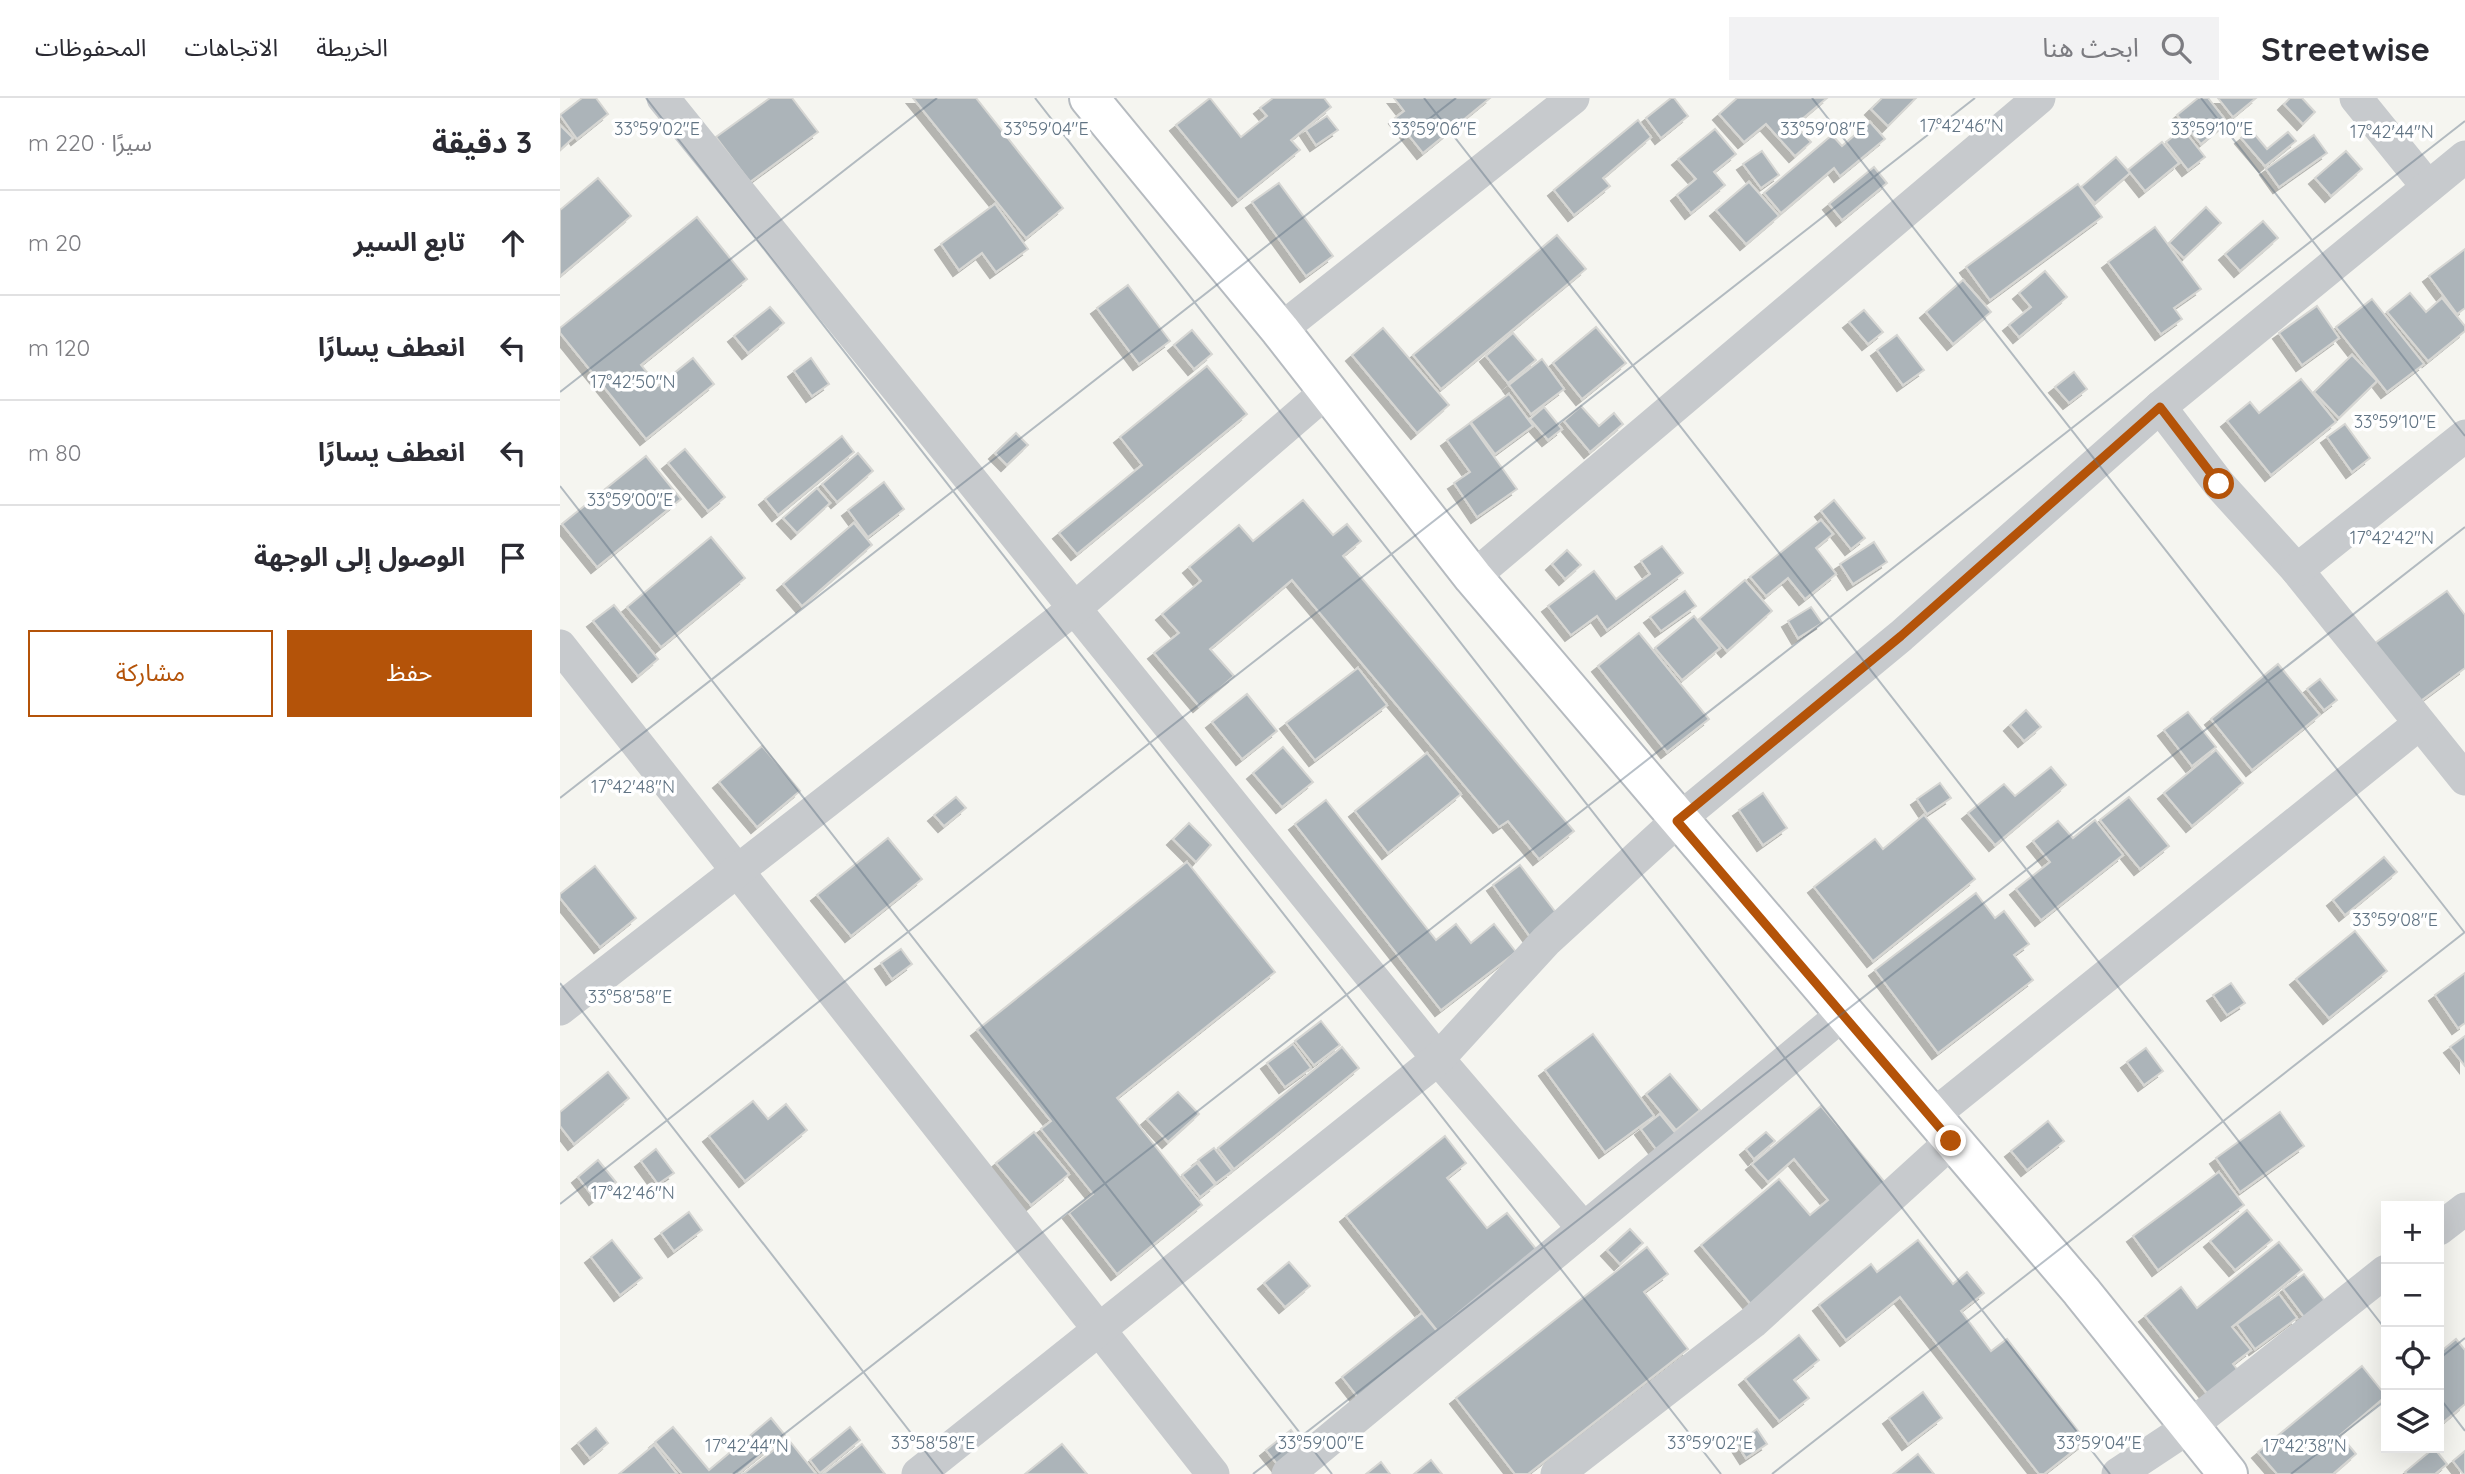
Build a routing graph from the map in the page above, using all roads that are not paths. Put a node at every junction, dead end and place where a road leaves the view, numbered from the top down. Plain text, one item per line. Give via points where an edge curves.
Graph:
1 (663, 98) edge
2 (1573, 98) edge
3 (2039, 98) edge
4 (2356, 98) edge
5 (1102, 103) edge
6 (2465, 158) edge
7 (2428, 187) junction
8 (1280, 330) junction
9 (1326, 392) junction
10 (2160, 407) junction
11 (2465, 436) edge
12 (2297, 570) junction
13 (1473, 577) junction
14 (1075, 608) junction
15 (560, 646) edge
16 (2419, 724) junction
17 (2465, 779) edge
18 (1677, 821) junction
19 (736, 870) junction
20 (560, 1009) edge
21 (1843, 1014) junction
22 (1438, 1059) junction
23 (1941, 1129) junction
24 (2465, 1209) edge
25 (2444, 1225) edge
26 (1584, 1229) junction
27 (2381, 1275) edge
28 (1096, 1329) junction
29 (2189, 1427) junction
30 (918, 1474) edge
31 (1213, 1474) edge
32 (1288, 1474) edge
33 (1557, 1474) edge
34 (2118, 1474) edge
35 (2228, 1474) edge

1 - 14 street
2 - 8 street
3 - 13 street
4 - 7 street
5 - 8 main road
6 - 7 street
7 - 10 street
8 - 9 main road
9 - 13 main road
9 - 14 street
10 - 12 street via 2219,484
10 - 18 street via 1901,636
11 - 12 street
12 - 16 street
13 - 18 main road
14 - 19 street
14 - 22 street
15 - 19 street
16 - 17 street
16 - 23 street
18 - 21 main road
18 - 22 street via 1546,941
19 - 20 street
19 - 28 street
21 - 23 main road
21 - 26 street
22 - 26 street
22 - 28 street
23 - 29 main road via 2081,1291
23 - 33 street via 1753,1322
24 - 25 street
26 - 32 street
27 - 29 street
28 - 30 street
28 - 31 street
29 - 34 street
29 - 35 main road

